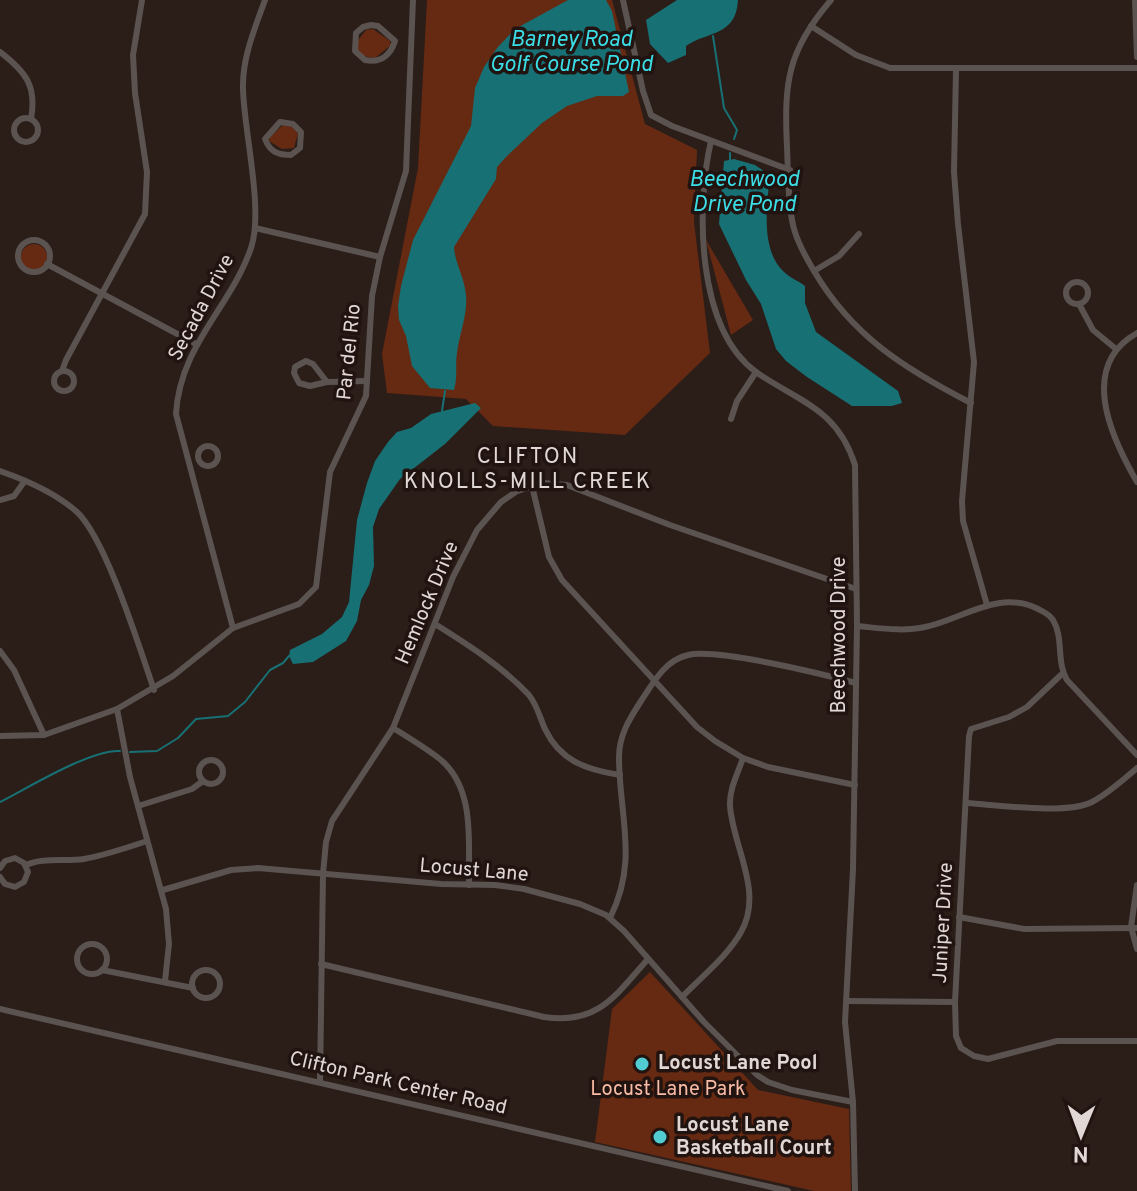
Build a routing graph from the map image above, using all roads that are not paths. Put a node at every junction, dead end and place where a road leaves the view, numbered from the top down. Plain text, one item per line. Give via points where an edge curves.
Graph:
1 (142, 0) edge
2 (265, 0) edge
3 (413, 0) edge
4 (623, 0) edge
5 (831, 0) edge
6 (1135, 0) edge
7 (811, 26) junction
8 (395, 41) junction
9 (411, 41) junction
10 (0, 52) edge
11 (1137, 57) edge
12 (1137, 68) edge
13 (956, 70) junction
14 (31, 119) junction
15 (246, 137) junction
16 (265, 139) junction
17 (711, 141) junction
18 (790, 170) junction
19 (255, 228) junction
20 (859, 234) dead end
21 (380, 257) junction
22 (47, 264) junction
23 (814, 271) junction
24 (103, 294) junction
25 (1079, 304) dead end
26 (1137, 333) edge
27 (196, 344) junction
28 (1116, 349) junction
29 (62, 371) dead end
30 (756, 372) junction
31 (367, 381) junction
32 (327, 382) junction
33 (971, 403) junction
34 (731, 419) dead end
35 (198, 456) dead end
36 (186, 460) junction
37 (0, 471) edge
38 (24, 482) junction
39 (1137, 482) edge
40 (532, 486) junction
41 (0, 500) edge
42 (856, 589) junction
43 (987, 605) junction
44 (435, 624) junction
45 (857, 626) junction
46 (233, 628) junction
47 (0, 651) edge
48 (1063, 673) junction
49 (655, 681) junction
50 (856, 683) junction
51 (154, 690) junction
52 (117, 709) junction
53 (393, 728) junction
54 (44, 735) junction
55 (0, 736) edge
56 (1137, 755) edge
57 (743, 758) junction
58 (1137, 768) edge
59 (620, 775) junction
60 (203, 781) dead end
61 (855, 785) junction
62 (967, 803) junction
63 (138, 806) junction
64 (147, 841) junction
65 (26, 865) junction
66 (0, 868) edge
67 (323, 874) junction
68 (0, 877) edge
69 (469, 885) junction
70 (1137, 885) edge
71 (163, 890) junction
72 (959, 917) junction
73 (610, 918) junction
74 (1134, 928) edge
75 (1137, 949) edge
76 (648, 959) junction
77 (321, 964) junction
78 (102, 970) junction
79 (165, 981) junction
80 (193, 988) junction
81 (682, 997) junction
82 (846, 1001) junction
83 (955, 1002) junction
84 (0, 1009) edge
85 (1137, 1041) edge
86 (320, 1081) junction
87 (853, 1102) junction
88 (759, 1188) edge
89 (788, 1191) edge
90 (855, 1191) edge

1 - 24 street via 133,55 147,203
2 - 15 street, Secada Drive via 244,68
3 - 9 street, Par del Rio
4 - 17 street via 651,115
5 - 7 street
6 - 11 street
7 - 13 street via 881,66
7 - 18 street via 788,77
8 - 8 street via 378,26 366,25 356,33 355,51 365,60 380,60 391,53
8 - 9 street
9 - 21 street, Par del Rio via 406,171
10 - 14 street via 17,65 31,87
12 - 13 street
13 - 33 street via 954,172 973,343
14 - 14 street via 38,134 32,142 21,142 14,134 15,124
15 - 16 street
15 - 19 street, Secada Drive
16 - 16 street via 271,150 291,155 300,148 301,132 280,122
17 - 18 street
17 - 30 street, Beechwood Drive via 701,216 706,262 723,332
18 - 23 street via 794,232
19 - 21 street
19 - 27 street, Secada Drive via 244,264
20 - 23 street via 839,256
21 - 31 street, Par del Rio
22 - 22 street via 40,271 26,270 19,263 20,250 27,242 41,243 49,254
22 - 24 street
23 - 33 street via 869,340
24 - 27 street
24 - 29 street
25 - 28 street via 1093,330
26 - 28 street
27 - 36 street, Secada Drive via 177,401
28 - 39 street via 1107,364 1104,401
30 - 34 street
30 - 42 street, Beechwood Drive via 804,399 848,443 857,482
31 - 32 street
31 - 46 street, Par del Rio via 364,403 330,472 316,587 299,604
32 - 32 street via 310,362 295,367 295,379 302,385
33 - 43 street via 963,521
35 - 36 street
36 - 46 street, Secada Drive
37 - 38 street
38 - 41 street via 14,496
38 - 51 street via 67,505 87,523
40 - 42 street via 567,485
40 - 44 street, Hemlock Drive via 509,495 477,530
40 - 49 street via 549,557 562,580
42 - 45 street, Beechwood Drive
43 - 45 street via 927,627
43 - 48 street via 1025,603 1049,615 1058,630
44 - 53 street, Hemlock Drive
44 - 59 street via 528,694 562,754 594,771
45 - 50 street, Beechwood Drive
46 - 51 street, Par del Rio
47 - 54 street
48 - 56 street
48 - 62 street, Juniper Drive via 1027,707 971,729
49 - 50 street via 671,663 703,654
49 - 57 street via 697,727
49 - 59 street via 624,731
50 - 61 street, Beechwood Drive
51 - 52 street, Par del Rio
52 - 54 street, Par del Rio
52 - 63 street
53 - 67 street, Hemlock Drive via 332,821
53 - 69 street via 441,760 463,791
54 - 55 street, Par del Rio
57 - 61 street via 796,775
57 - 81 street via 730,803 750,893 749,914 741,933
58 - 62 street via 1111,791 1071,808
59 - 73 street via 627,866
60 - 63 street
61 - 82 street, Beechwood Drive
62 - 72 street, Juniper Drive
63 - 64 street
64 - 65 street via 81,860
64 - 71 street
65 - 66 street via 12,858
65 - 68 street via 27,879 19,886 8,886
67 - 69 street, Locust Lane
67 - 71 street, Locust Lane via 245,868
67 - 77 street, Hemlock Drive
69 - 73 street, Locust Lane via 524,889
70 - 74 street
71 - 79 street via 169,932
72 - 74 street via 1024,929
72 - 83 street, Juniper Drive
73 - 76 street, Locust Lane
74 - 75 street
76 - 77 street via 606,1003 567,1020
76 - 81 street, Locust Lane
77 - 86 street, Hemlock Drive
78 - 78 street via 107,960 104,949 94,944 81,948 76,958 80,968 89,974
78 - 79 street
79 - 80 street
80 - 80 street via 200,996 211,997 219,990 220,979 213,971 202,970
81 - 87 street, Locust Lane via 768,1082
82 - 83 street
82 - 87 street, Beechwood Drive
83 - 85 street, Juniper Drive via 956,1036 961,1048 974,1056 988,1059 1057,1041
84 - 86 street, Clifton Park Center Road
86 - 88 street, Clifton Park Center Road
87 - 90 street, Beechwood Drive
88 - 89 street, Clifton Park Center Road

